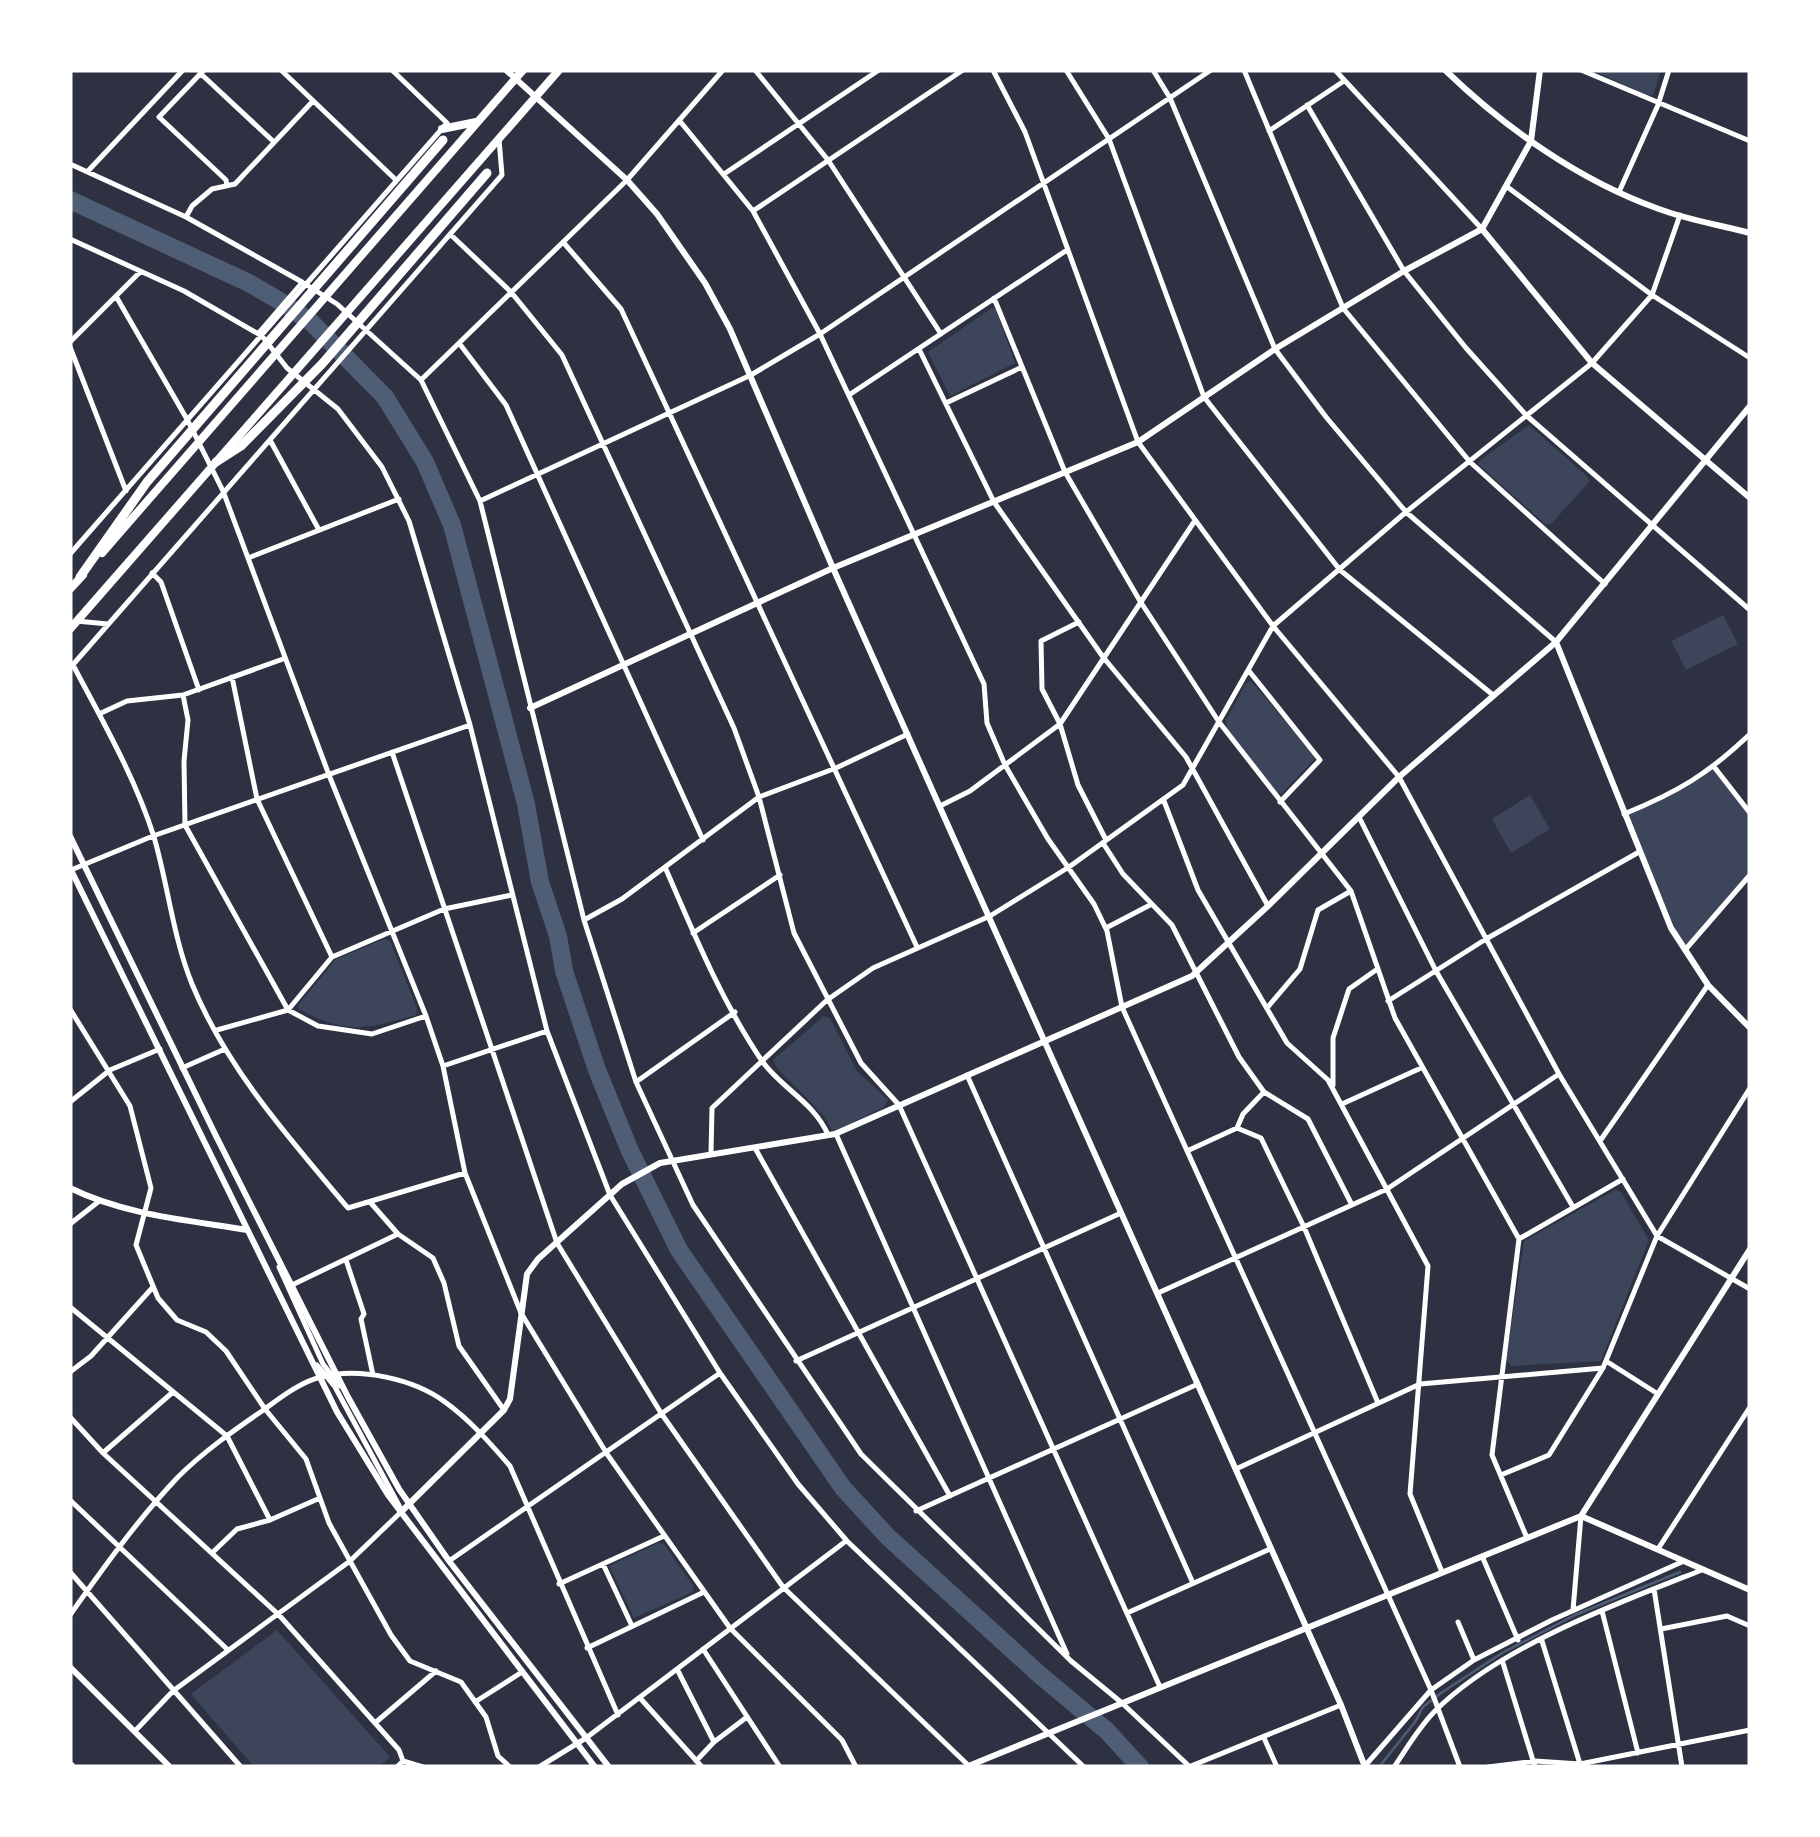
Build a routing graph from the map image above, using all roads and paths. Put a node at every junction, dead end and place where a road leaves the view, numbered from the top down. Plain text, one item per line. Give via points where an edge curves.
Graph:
1 (183, 70) edge
2 (281, 70) edge
3 (392, 70) edge
4 (506, 70) edge
5 (522, 70) edge
6 (560, 70) edge
7 (724, 70) edge
8 (755, 70) edge
9 (879, 70) edge
10 (963, 70) edge
11 (993, 70) edge
12 (1066, 70) edge
13 (1153, 70) edge
14 (1212, 70) edge
15 (1244, 70) edge
16 (1335, 70) edge
17 (1445, 70) edge
18 (1540, 70) edge
19 (1581, 70) edge
20 (1669, 70) edge
21 (202, 72) edge
22 (515, 78) junction
23 (1344, 81) junction
24 (534, 98) junction
25 (1170, 98) junction
26 (313, 101) junction
27 (1308, 105) junction
28 (1658, 105) junction
29 (680, 120) junction
30 (479, 121) junction
31 (801, 123) junction
32 (1270, 131) junction
33 (442, 134) junction
34 (499, 137) junction
35 (1109, 139) junction
36 (1531, 140) junction
37 (1750, 141) edge
38 (274, 142) junction
39 (828, 160) junction
40 (70, 164) edge
41 (88, 172) junction
42 (487, 174) dead end
43 (723, 174) junction
44 (396, 180) junction
45 (626, 180) junction
46 (1044, 183) junction
47 (228, 186) junction
48 (1506, 186) junction
49 (1618, 192) junction
50 (753, 211) junction
51 (1680, 214) junction
52 (186, 217) junction
53 (1482, 229) junction
54 (1750, 233) edge
55 (450, 234) junction
56 (70, 239) edge
57 (563, 242) junction
58 (1068, 249) junction
59 (1404, 271) junction
60 (140, 272) junction
61 (905, 277) junction
62 (302, 286) junction
63 (511, 292) junction
64 (1652, 295) junction
65 (117, 298) junction
66 (994, 298) junction
67 (1342, 308) junction
68 (366, 329) junction
69 (820, 334) junction
70 (941, 334) junction
71 (263, 337) junction
72 (458, 343) junction
73 (70, 345) edge
74 (918, 348) junction
75 (1276, 349) junction
76 (1750, 358) edge
77 (1592, 362) junction
78 (1022, 367) junction
79 (750, 375) junction
80 (421, 380) junction
81 (317, 389) junction
82 (849, 395) junction
83 (1204, 398) junction
84 (946, 403) junction
85 (1749, 408) edge
86 (670, 413) junction
87 (1527, 416) junction
88 (188, 421) junction
89 (270, 440) junction
90 (1138, 442) junction
91 (602, 444) junction
92 (1704, 459) junction
93 (216, 462) junction
94 (1470, 462) junction
95 (1065, 472) junction
96 (538, 474) junction
97 (223, 491) junction
98 (126, 492) junction
99 (1750, 498) edge
100 (399, 499) junction
101 (480, 501) junction
102 (994, 502) junction
103 (1406, 512) junction
104 (1194, 522) junction
105 (1651, 523) junction
106 (318, 530) junction
107 (914, 535) junction
108 (70, 554) edge
109 (247, 558) junction
110 (833, 568) junction
111 (1340, 570) junction
112 (152, 573) junction
113 (80, 577) junction
114 (1605, 584) junction
115 (70, 590) edge
116 (1140, 601) junction
117 (758, 602) junction
118 (1750, 610) edge
119 (1079, 622) junction
120 (108, 624) junction
121 (73, 625) edge
122 (1273, 626) junction
123 (690, 634) junction
124 (1556, 642) junction
125 (1103, 657) junction
126 (284, 659) junction
127 (624, 664) junction
128 (72, 666) edge
129 (1248, 671) junction
130 (232, 677) junction
131 (200, 690) junction
132 (183, 696) junction
133 (1493, 696) junction
134 (530, 708) junction
135 (99, 714) junction
136 (1219, 722) junction
137 (1060, 724) junction
138 (470, 725) junction
139 (908, 734) junction
140 (1750, 734) edge
141 (392, 752) junction
142 (1006, 766) junction
143 (1192, 767) junction
144 (836, 768) junction
145 (1714, 768) junction
146 (328, 776) junction
147 (1399, 777) junction
148 (759, 797) junction
149 (257, 799) junction
150 (1164, 800) junction
151 (1280, 802) junction
152 (940, 806) junction
153 (1750, 813) edge
154 (1624, 814) junction
155 (1359, 816) junction
156 (185, 824) junction
157 (70, 836) edge
158 (154, 836) junction
159 (703, 840) junction
160 (1104, 841) junction
161 (1639, 852) junction
162 (1320, 854) junction
163 (84, 864) junction
164 (666, 867) junction
165 (1069, 867) junction
166 (71, 869) edge
167 (780, 874) junction
168 (1750, 875) edge
169 (1351, 891) junction
170 (512, 895) junction
171 (1150, 905) junction
172 (1268, 906) junction
173 (444, 909) junction
174 (990, 916) junction
175 (584, 920) junction
176 (1106, 928) junction
177 (391, 932) junction
178 (693, 933) junction
179 (1486, 939) junction
180 (1230, 941) junction
181 (917, 948) junction
182 (1685, 950) junction
183 (332, 957) junction
184 (1376, 970) junction
185 (1436, 971) junction
186 (1196, 972) junction
187 (1708, 985) junction
188 (827, 1000) junction
189 (1388, 1001) junction
190 (1122, 1007) junction
191 (1268, 1008) junction
192 (70, 1009) edge
193 (288, 1010) junction
194 (735, 1012) junction
195 (426, 1016) junction
196 (1750, 1028) edge
197 (217, 1030) junction
198 (547, 1030) junction
199 (1044, 1039) junction
200 (160, 1049) junction
201 (224, 1049) junction
202 (492, 1050) junction
203 (763, 1063) junction
204 (443, 1066) junction
205 (182, 1068) junction
206 (1421, 1068) junction
207 (110, 1070) junction
208 (1559, 1074) junction
209 (967, 1075) junction
210 (636, 1082) junction
211 (1332, 1088) junction
212 (1750, 1088) edge
213 (1264, 1092) junction
214 (70, 1102) edge
215 (899, 1104) junction
216 (1342, 1105) junction
217 (1512, 1105) junction
218 (1237, 1128) junction
219 (832, 1134) junction
220 (1463, 1138) junction
221 (1600, 1141) junction
222 (755, 1148) junction
223 (1186, 1152) junction
224 (711, 1153) junction
225 (670, 1161) junction
226 (465, 1173) junction
227 (1623, 1179) junction
228 (70, 1188) edge
229 (1387, 1189) junction
230 (610, 1195) junction
231 (98, 1202) junction
232 (370, 1202) junction
233 (1352, 1205) junction
234 (1573, 1207) junction
235 (143, 1212) junction
236 (1122, 1212) junction
237 (70, 1224) edge
238 (1304, 1226) junction
239 (249, 1230) junction
240 (398, 1234) junction
241 (1657, 1236) junction
242 (1519, 1239) junction
243 (269, 1241) junction
244 (556, 1243) junction
245 (1043, 1248) junction
246 (1750, 1250) edge
247 (1234, 1258) junction
248 (346, 1260) junction
249 (1732, 1278) junction
250 (977, 1280) junction
251 (291, 1286) junction
252 (153, 1287) junction
253 (1750, 1289) edge
254 (1158, 1293) junction
255 (70, 1307) edge
256 (913, 1309) junction
257 (521, 1314) junction
258 (859, 1333) junction
259 (107, 1336) junction
260 (796, 1360) junction
261 (1604, 1365) junction
262 (70, 1372) edge
263 (720, 1373) junction
264 (372, 1375) junction
265 (328, 1376) junction
266 (1501, 1377) junction
267 (1198, 1384) junction
268 (1420, 1384) junction
269 (174, 1392) junction
270 (1658, 1394) junction
271 (1378, 1403) junction
272 (1750, 1407) edge
273 (265, 1409) junction
274 (504, 1410) junction
275 (660, 1413) junction
276 (70, 1417) edge
277 (1120, 1418) junction
278 (1741, 1420) junction
279 (1750, 1428) edge
280 (481, 1433) junction
281 (1313, 1434) junction
282 (227, 1436) junction
283 (1053, 1450) junction
284 (103, 1453) junction
285 (607, 1454) junction
286 (1236, 1469) junction
287 (1501, 1475) junction
288 (988, 1479) junction
289 (950, 1496) junction
290 (321, 1497) junction
291 (70, 1500) edge
292 (158, 1501) junction
293 (409, 1504) junction
294 (526, 1506) junction
295 (402, 1511) junction
296 (916, 1511) junction
297 (1581, 1516) junction
298 (270, 1520) junction
299 (664, 1536) junction
300 (1527, 1538) junction
301 (846, 1540) junction
302 (119, 1546) junction
303 (1270, 1548) junction
304 (1656, 1551) junction
305 (213, 1552) junction
306 (1482, 1556) junction
307 (350, 1561) junction
308 (1684, 1561) junction
309 (449, 1562) junction
310 (603, 1564) junction
311 (1702, 1570) junction
312 (70, 1572) edge
313 (1442, 1572) junction
314 (1192, 1582) junction
315 (560, 1584) junction
316 (782, 1586) junction
317 (88, 1590) junction
318 (1654, 1590) junction
319 (1750, 1590) edge
320 (704, 1592) junction
321 (1386, 1596) junction
322 (1573, 1610) junction
323 (1602, 1611) junction
324 (1126, 1613) junction
325 (70, 1615) edge
326 (278, 1615) junction
327 (1458, 1622) dead end
328 (632, 1626) junction
329 (1750, 1626) edge
330 (730, 1628) junction
331 (1306, 1628) junction
332 (1660, 1629) junction
333 (1518, 1640) junction
334 (1542, 1640) junction
335 (587, 1648) junction
336 (702, 1649) junction
337 (228, 1650) junction
338 (1474, 1660) junction
339 (1071, 1661) junction
340 (1502, 1662) junction
341 (70, 1668) edge
342 (678, 1669) junction
343 (436, 1671) junction
344 (522, 1672) junction
345 (1160, 1688) junction
346 (1430, 1690) junction
347 (172, 1691) junction
348 (640, 1698) junction
349 (476, 1702) junction
350 (1119, 1704) junction
351 (1342, 1706) junction
352 (1438, 1708) junction
353 (618, 1715) junction
354 (748, 1716) junction
355 (375, 1723) junction
356 (1750, 1730) edge
357 (135, 1731) junction
358 (1049, 1733) junction
359 (1264, 1737) junction
360 (586, 1738) junction
361 (714, 1742) junction
362 (577, 1743) junction
363 (1679, 1744) junction
364 (1638, 1753) junction
365 (403, 1761) junction
366 (696, 1761) junction
367 (1535, 1764) edge
368 (968, 1766) edge
369 (1581, 1766) edge
370 (170, 1767) edge
371 (241, 1767) edge
372 (397, 1767) edge
373 (423, 1767) edge
374 (510, 1767) edge
375 (539, 1767) edge
376 (595, 1767) edge
377 (608, 1767) edge
378 (702, 1767) edge
379 (780, 1767) edge
380 (856, 1767) edge
381 (1084, 1767) edge
382 (1190, 1767) edge
383 (1277, 1767) edge
384 (1365, 1767) edge
385 (1394, 1767) edge
386 (1460, 1767) edge
387 (1488, 1767) edge
388 (1682, 1767) edge

1 - 41 street
2 - 26 street
3 - 33 street via 446,123
4 - 22 street
5 - 22 highway
6 - 24 highway
7 - 29 street
8 - 31 street
9 - 31 street
10 - 39 street
11 - 46 street
12 - 35 street
13 - 25 street
14 - 25 street
15 - 32 street
16 - 23 street
17 - 36 street
18 - 36 street
19 - 28 street
20 - 28 street
21 - 38 street
21 - 47 street via 160,117
22 - 24 street
22 - 30 highway
23 - 27 street
23 - 53 street
24 - 34 highway
24 - 45 street
25 - 35 street
25 - 75 street
26 - 38 street
26 - 44 street
27 - 32 street
27 - 59 street
28 - 37 street
28 - 49 street
29 - 43 street
29 - 45 street
30 - 33 highway
30 - 113 highway
31 - 39 street
31 - 43 street
32 - 67 street
33 - 44 street
33 - 71 highway
34 - 55 street via 502,175
34 - 93 highway
35 - 46 street
35 - 83 street
36 - 48 street
36 - 49 street
38 - 47 street
39 - 50 street
39 - 61 street
40 - 41 street
41 - 52 street
42 - 93 highway via 322,364 241,446
43 - 50 street
44 - 62 street
45 - 57 street
45 - 79 street via 705,283
46 - 58 street
46 - 61 street
47 - 52 street via 204,195
48 - 53 street
48 - 64 street
49 - 51 street
50 - 69 street
51 - 54 street
51 - 64 street
52 - 62 street
53 - 59 street
53 - 77 street
55 - 63 street
55 - 68 street
56 - 60 street
57 - 63 street
57 - 86 street via 621,309
58 - 66 street
58 - 90 street
59 - 67 street
59 - 87 street
60 - 65 street
60 - 71 street
61 - 69 street
61 - 70 street
62 - 68 street
62 - 71 street
63 - 72 street
63 - 91 street via 562,355
64 - 76 street
64 - 77 street
65 - 73 street
65 - 88 street
66 - 70 street
66 - 78 street
67 - 75 street
67 - 94 street
68 - 80 street
68 - 81 street
69 - 79 street
69 - 82 street
70 - 74 street
71 - 81 street via 287,368
71 - 88 street
71 - 113 highway
72 - 80 street
72 - 96 street via 506,404
73 - 98 street
74 - 82 street
74 - 84 street
75 - 83 street
75 - 103 street
77 - 87 street
77 - 92 street
78 - 84 street
78 - 95 street
79 - 86 street
79 - 110 street
80 - 101 street
81 - 89 street
81 - 100 street via 357,430
82 - 107 street
83 - 90 street
83 - 111 street
84 - 102 street
85 - 92 street
86 - 91 street
86 - 117 street
87 - 94 street
87 - 105 street
88 - 97 street
88 - 98 street
89 - 97 street
89 - 106 street
90 - 95 street
90 - 104 street
91 - 96 street
91 - 123 street
92 - 99 street
92 - 105 street
93 - 121 highway
94 - 103 street
94 - 114 street
95 - 102 street
95 - 116 street
96 - 101 street
96 - 127 street
97 - 109 street
97 - 112 street
98 - 108 street
100 - 106 street
100 - 138 street
101 - 134 street
102 - 107 street
102 - 119 street
103 - 111 street
103 - 124 street
104 - 116 street
104 - 122 street
105 - 114 street
105 - 118 street
106 - 109 street
107 - 110 street
107 - 142 street via 984,684 987,722
109 - 126 street
110 - 117 street
110 - 139 street
111 - 122 street
111 - 133 street
112 - 120 street
112 - 131 street via 162,582
113 - 115 highway
114 - 124 street
116 - 125 street
116 - 136 street
117 - 123 street
117 - 144 street
119 - 125 street
119 - 137 street via 1041,641 1042,689
120 - 121 street
120 - 128 street
122 - 129 street
122 - 147 street
123 - 127 street
123 - 148 street
124 - 133 street
124 - 154 street
125 - 137 street
125 - 143 street
126 - 130 street
126 - 146 street
127 - 134 street
127 - 159 street
128 - 135 street
129 - 136 street
129 - 151 street via 1320,760
130 - 131 street
130 - 149 street
131 - 132 street
132 - 135 street via 126,701
132 - 156 street
133 - 147 street
134 - 175 street
135 - 158 street
136 - 143 street
136 - 151 street
137 - 142 street
137 - 160 street
138 - 141 street
138 - 170 street
139 - 144 street
139 - 152 street
140 - 145 street
141 - 146 street
141 - 173 street
142 - 152 street
142 - 165 street
143 - 150 street
143 - 172 street
144 - 148 street
144 - 181 street
145 - 153 street
145 - 154 street
146 - 149 street
146 - 177 street
147 - 155 street
147 - 179 street
148 - 159 street
148 - 167 street
149 - 156 street
149 - 183 street
150 - 160 street
150 - 180 street via 1198,890
151 - 162 street
152 - 174 street
154 - 161 street
155 - 162 street
155 - 185 street
156 - 158 street
156 - 193 street
157 - 163 street
158 - 163 street
158 - 197 street via 192,984
159 - 164 street
160 - 165 street
160 - 171 street
161 - 179 street
161 - 182 street
162 - 169 street
162 - 172 street
163 - 166 street
163 - 205 street
164 - 175 street
164 - 178 street
165 - 174 street
165 - 176 street
166 - 200 street
167 - 178 street
167 - 188 street via 794,932
168 - 182 street
169 - 184 street
169 - 191 street via 1318,910 1300,970
170 - 173 street
170 - 198 street
171 - 176 street
171 - 186 street via 1172,925
172 - 180 street
173 - 177 street
173 - 202 street
174 - 181 street
174 - 199 street
175 - 210 street
176 - 190 street
177 - 183 street
177 - 195 street
178 - 194 street
179 - 185 street
179 - 208 street
180 - 186 street
180 - 191 street
181 - 188 street
182 - 187 street
183 - 193 street
184 - 189 street
184 - 211 street via 1349,989 1333,1038
185 - 189 street
185 - 217 street
186 - 190 street
186 - 213 street
187 - 196 street
187 - 221 street
188 - 203 street
188 - 215 street via 860,1063
189 - 206 street
190 - 199 street
190 - 223 street
191 - 211 street via 1287,1043
192 - 207 street
193 - 195 street via 318,1026 372,1034
193 - 197 street
194 - 203 street
194 - 210 street
195 - 204 street
197 - 201 street
198 - 202 street
198 - 230 street
199 - 209 street
199 - 236 street
200 - 207 street
200 - 239 street
201 - 205 street
201 - 232 street via 348,1208
202 - 204 street
202 - 244 street
203 - 219 street
203 - 224 street via 712,1108
204 - 226 street
205 - 243 street
206 - 216 street
206 - 220 street
207 - 214 street
207 - 235 street via 142,1147 151,1188
208 - 217 street
208 - 221 street
209 - 215 street
209 - 245 street
210 - 225 street
211 - 216 street
212 - 241 street
213 - 218 street
213 - 233 street via 1308,1118
215 - 219 street
215 - 250 street
216 - 229 street
217 - 220 street
217 - 234 street
218 - 223 street
218 - 238 street via 1261,1138
219 - 222 street
219 - 256 street
220 - 229 street
220 - 242 street
221 - 227 street
222 - 224 street
222 - 258 street
223 - 247 street
224 - 225 street
225 - 230 street
225 - 260 street
226 - 232 street
226 - 257 street
227 - 234 street
227 - 241 street
228 - 231 street
229 - 233 street
229 - 268 street via 1428,1266
230 - 244 street
230 - 263 street
231 - 235 street
231 - 237 street
232 - 240 street
233 - 238 street
234 - 242 street
235 - 239 street
235 - 252 street via 136,1245
236 - 245 street
236 - 254 street
238 - 247 street
238 - 271 street
239 - 265 street via 309,1355
240 - 248 street
240 - 274 street via 432,1258 458,1346
241 - 249 street
241 - 261 street
242 - 266 street
243 - 251 street
243 - 265 street
244 - 257 street via 527,1274
244 - 275 street
245 - 250 street
245 - 277 street
246 - 249 street
247 - 254 street
247 - 281 street
248 - 251 street
248 - 264 street via 364,1314
249 - 253 street
249 - 270 street
250 - 256 street
250 - 283 street
251 - 265 street
252 - 259 street
252 - 273 street via 176,1320 206,1332 226,1351
254 - 267 street
255 - 259 street
256 - 258 street
256 - 288 street
257 - 274 street via 514,1384
257 - 285 street
258 - 260 street
258 - 289 street
259 - 262 street
259 - 269 street
260 - 296 street via 861,1454
261 - 266 street
261 - 270 street
261 - 287 street via 1549,1455
263 - 275 street
263 - 301 street
264 - 265 street
264 - 280 street via 443,1400
265 - 273 street
265 - 293 street via 348,1397
265 - 295 street
266 - 268 street
266 - 287 street via 1492,1454
267 - 277 street
267 - 286 street
268 - 271 street
268 - 313 street via 1410,1494
269 - 282 street
269 - 284 street
270 - 297 street
271 - 281 street
272 - 278 street
273 - 282 street
273 - 290 street via 306,1459
274 - 280 street
275 - 285 street
275 - 316 street
276 - 284 street
277 - 283 street
277 - 314 street
278 - 279 street
278 - 304 street
280 - 293 street
280 - 294 street via 510,1466
281 - 286 street
281 - 321 street
282 - 292 street
282 - 298 street
283 - 288 street
283 - 324 street
284 - 292 street
285 - 294 street
285 - 299 street
286 - 303 street
287 - 300 street
288 - 289 street
288 - 339 street
289 - 296 street
290 - 298 street
290 - 307 street
291 - 302 street
292 - 302 street
292 - 305 street
293 - 295 street
293 - 309 street
294 - 309 street
294 - 315 street
295 - 307 street
295 - 344 street
296 - 339 street
297 - 300 street
297 - 304 street
297 - 322 street
298 - 305 street via 237,1530
299 - 310 street
299 - 320 street
300 - 306 street
301 - 316 street
301 - 358 street
302 - 317 street
302 - 337 street
303 - 314 street
303 - 331 street
304 - 308 street
305 - 326 street
306 - 313 street
306 - 333 street
307 - 326 street
307 - 343 street via 410,1662
308 - 311 street
308 - 322 street
309 - 360 street
310 - 315 street
310 - 328 street
311 - 318 street
311 - 319 street
312 - 317 street
313 - 321 street
314 - 324 street
315 - 335 street
316 - 330 street
316 - 368 street
317 - 325 street
317 - 347 street
318 - 323 street
318 - 332 street
320 - 328 street
320 - 330 street
321 - 331 street
321 - 346 street
322 - 333 street
323 - 334 street
323 - 364 street
324 - 345 street
326 - 337 street
326 - 355 street
327 - 338 street
328 - 335 street
329 - 332 street via 1726,1616
330 - 336 street
330 - 380 street via 842,1740
331 - 345 street
331 - 351 street
332 - 363 street
333 - 338 street
334 - 340 street
334 - 369 street
335 - 353 street
336 - 342 street
336 - 354 street
337 - 347 street
338 - 346 street
339 - 350 street
340 - 352 street
340 - 367 street
341 - 357 street
342 - 348 street
342 - 361 street
343 - 349 street via 461,1682
343 - 355 street
344 - 349 street
344 - 362 street
345 - 350 street
346 - 352 street
346 - 384 street
347 - 357 street
347 - 371 street
348 - 353 street
348 - 366 street
349 - 374 street via 498,1756
350 - 358 street
350 - 382 street
351 - 359 street
351 - 384 street
352 - 385 street
352 - 386 street
353 - 360 street
354 - 361 street
354 - 379 street
355 - 365 street
356 - 363 street
357 - 370 street
358 - 368 street
358 - 381 street
359 - 382 street
359 - 383 street
360 - 362 street
360 - 377 street
361 - 366 street
362 - 375 street
362 - 376 street
363 - 364 street
363 - 388 street
364 - 369 street
365 - 372 street
365 - 373 street
366 - 378 street
367 - 369 street
367 - 387 street

